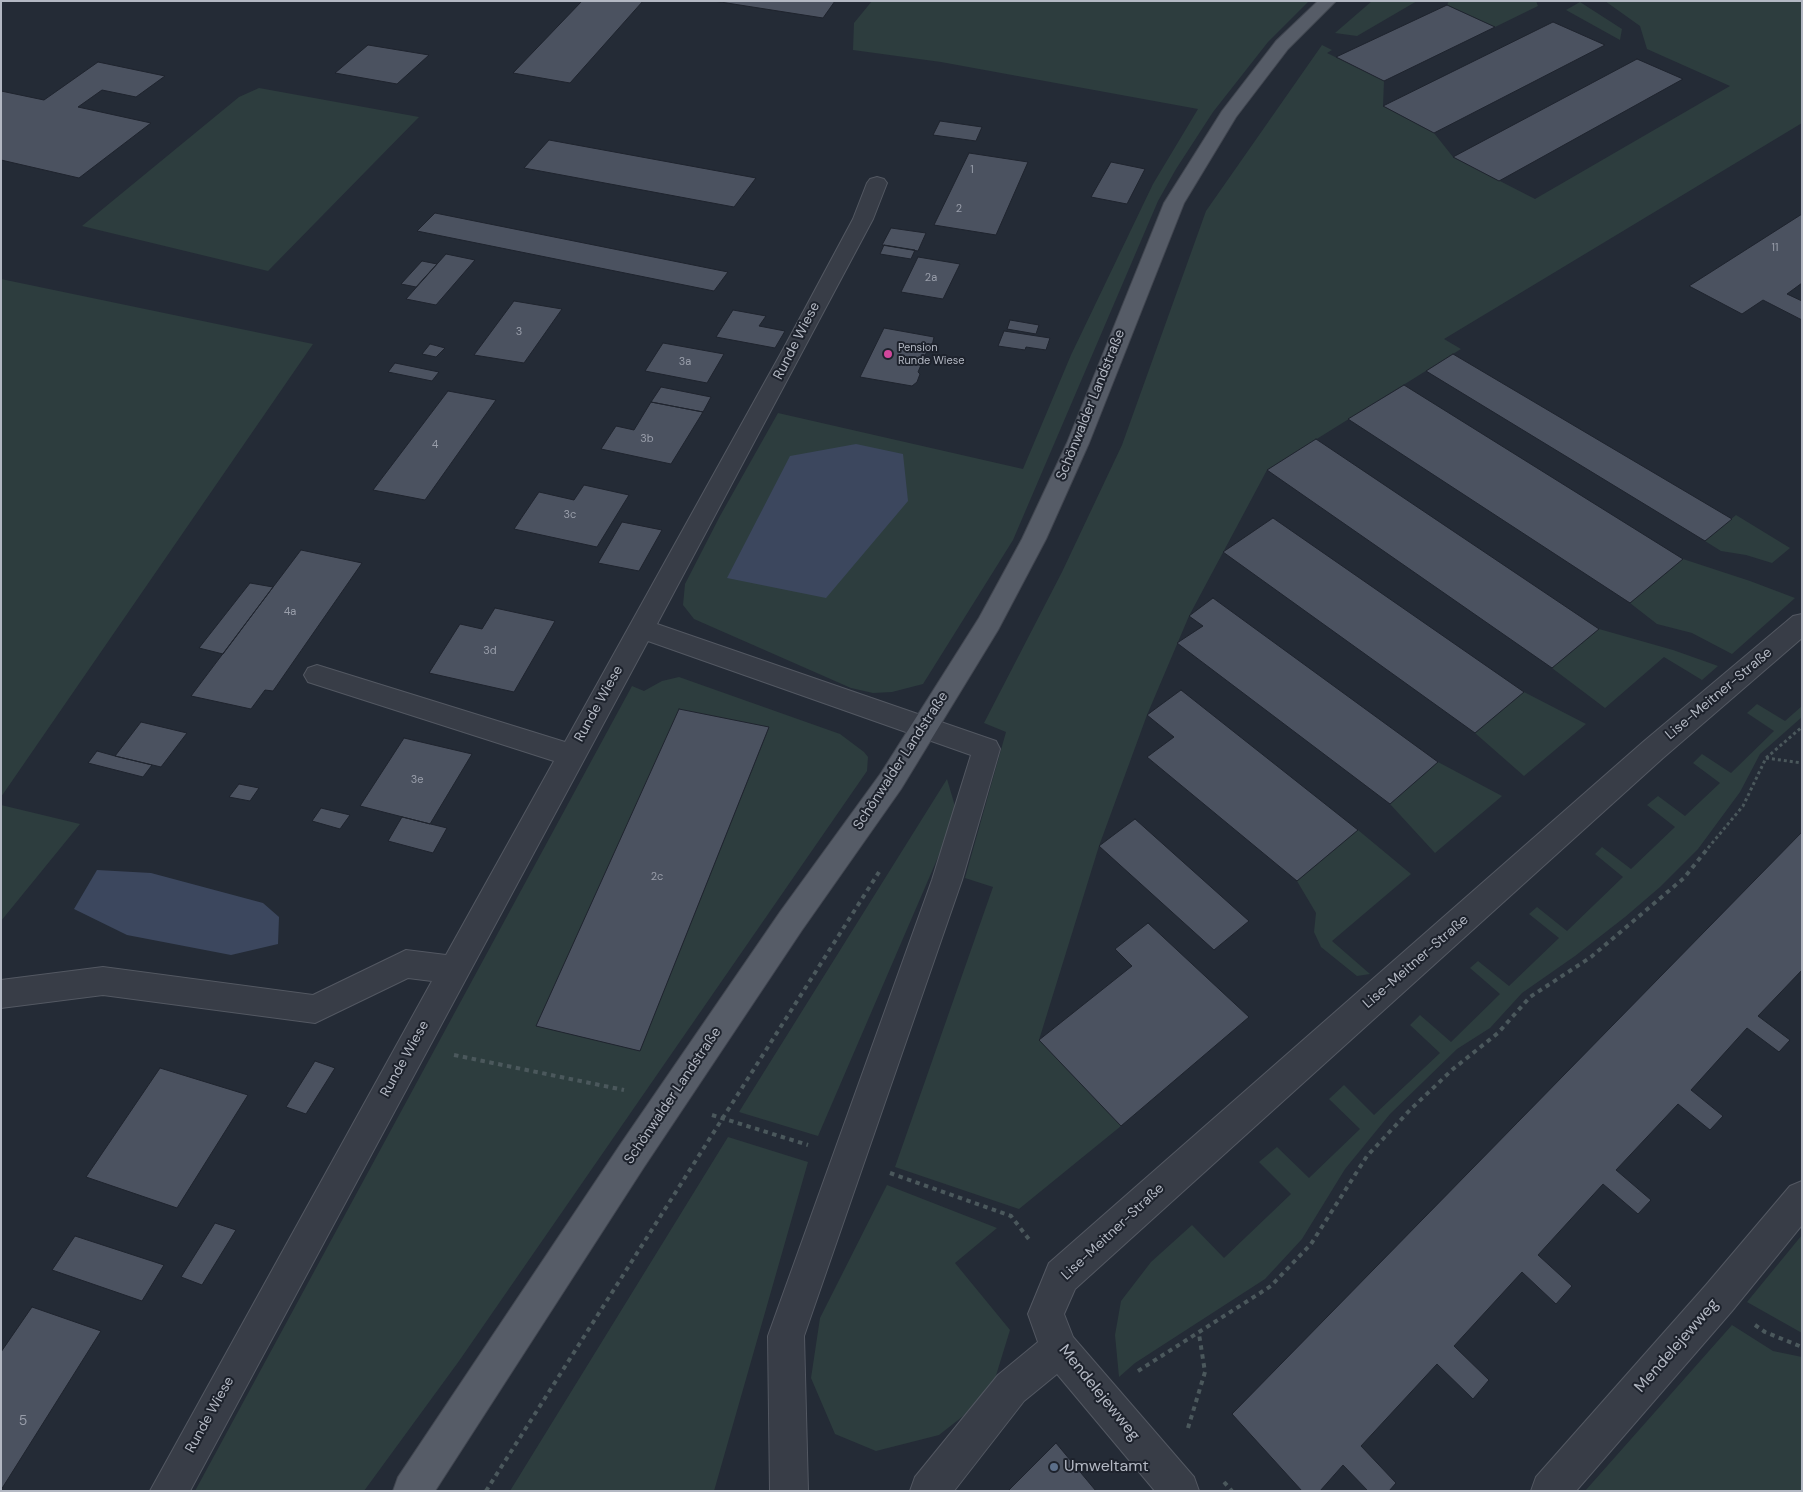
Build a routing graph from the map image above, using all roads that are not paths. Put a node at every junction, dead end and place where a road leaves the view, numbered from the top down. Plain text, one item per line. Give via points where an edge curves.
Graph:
1 (1328, 1) edge
2 (877, 183) dead end
3 (1802, 624) edge
4 (640, 628) junction
5 (317, 675) dead end
6 (925, 727) junction
7 (570, 755) junction
8 (453, 970) junction
9 (1, 994) edge
10 (1802, 1198) edge
11 (1046, 1314) joint
12 (1059, 1349) junction
13 (169, 1491) edge
14 (412, 1491) edge
15 (789, 1491) edge
16 (929, 1491) edge
17 (1180, 1491) edge
18 (1550, 1491) edge

1 - 6 main road, Schönwalder Landstraße via 1282,45 1228,115 1174,203 1078,443 1034,539 989,623
2 - 4 street, Runde Wiese via 863,219 797,344
3 - 11 street, Lise-Meitner-Straße via 1646,756 1062,1276
4 - 6 street
4 - 7 street, Runde Wiese
5 - 7 street
6 - 14 main road, Schönwalder Landstraße via 670,1100
6 - 15 street via 986,749 947,880 786,1336
7 - 8 street, Runde Wiese
8 - 9 street via 406,964 315,1009 103,981
8 - 13 street, Runde Wiese
10 - 18 street, Mendelejewweg
11 - 12 street, Mendelejewweg
12 - 16 street via 1011,1388
12 - 17 street, Mendelejewweg

